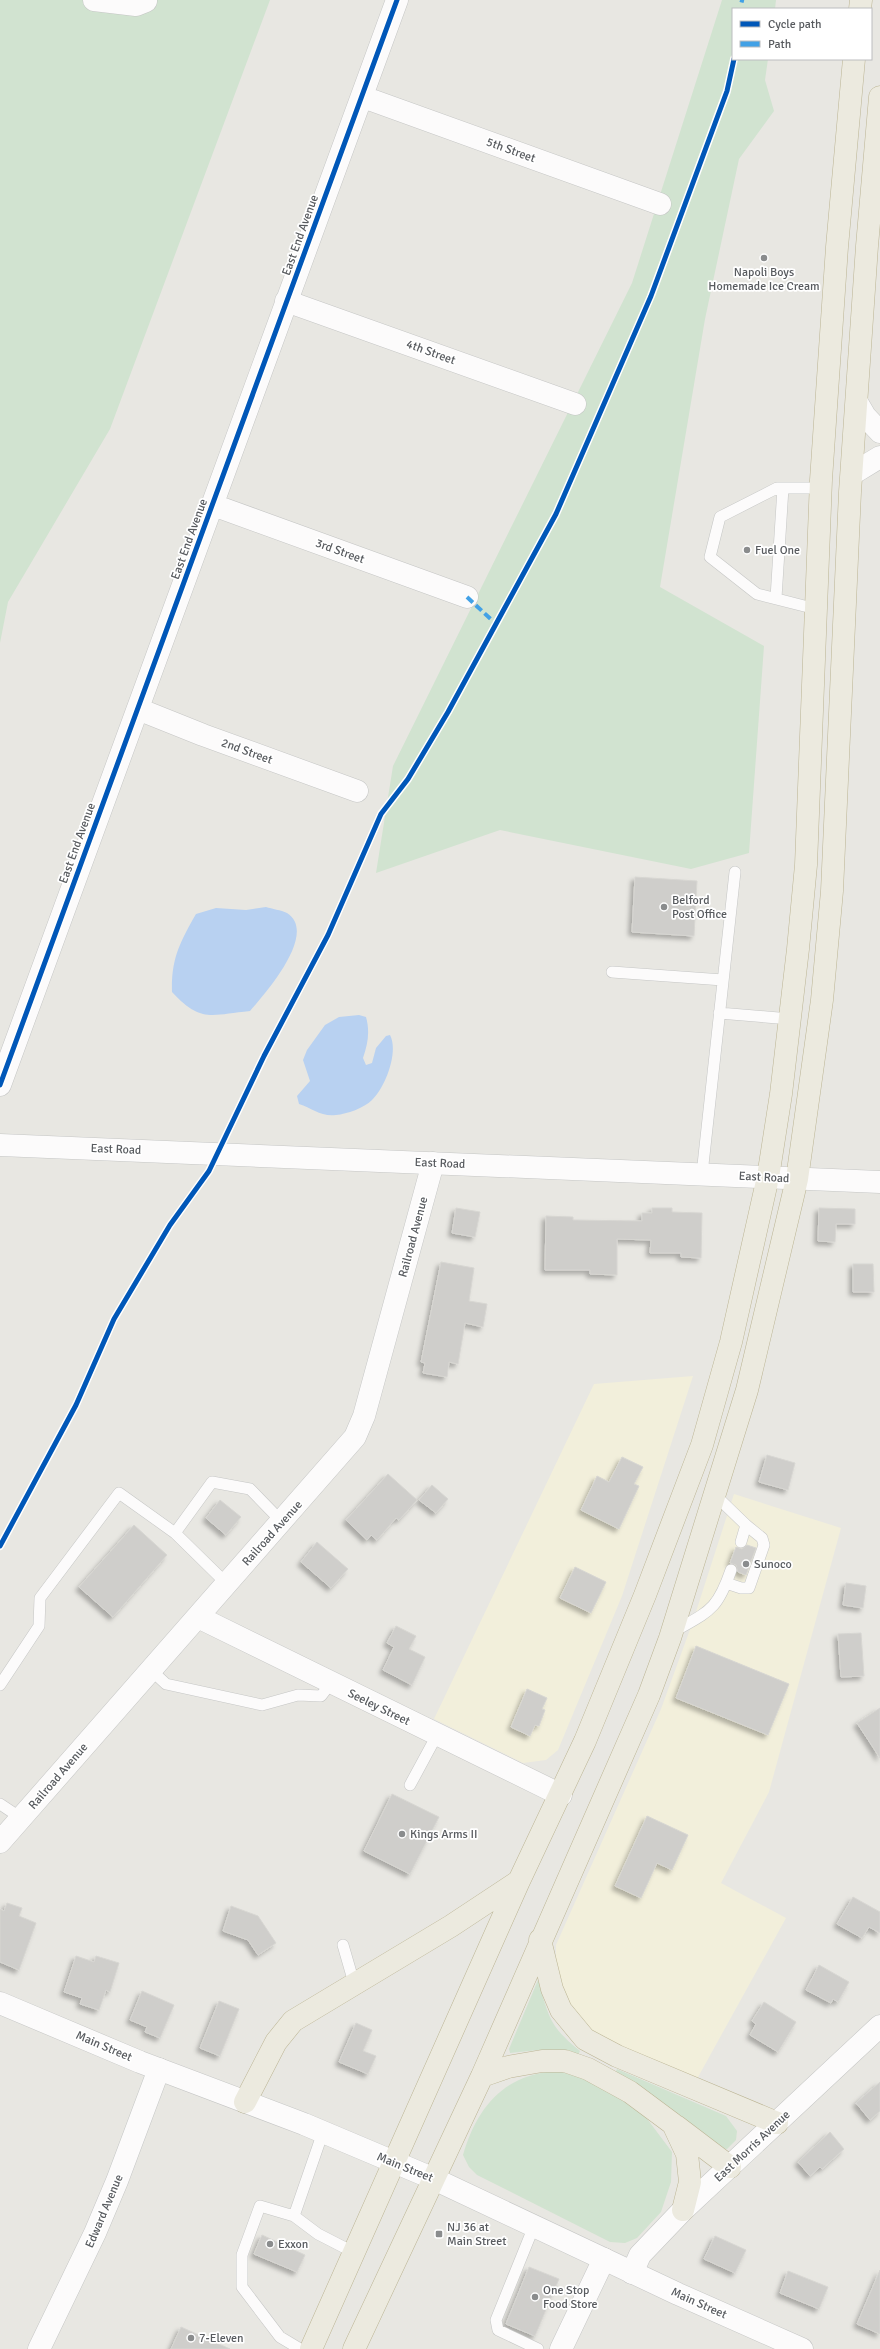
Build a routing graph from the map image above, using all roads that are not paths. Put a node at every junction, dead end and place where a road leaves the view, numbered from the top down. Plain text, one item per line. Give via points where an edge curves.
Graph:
1 (94, 0) edge
2 (397, 0) edge
3 (146, 1) dead end
4 (854, 60) edge
5 (362, 97) junction
6 (880, 97) edge
7 (660, 204) dead end
8 (286, 301) junction
9 (576, 404) dead end
10 (858, 404) junction
11 (880, 432) edge
12 (880, 457) edge
13 (852, 474) junction
14 (783, 488) junction
15 (821, 488) junction
16 (213, 505) junction
17 (467, 597) dead end
18 (776, 598) junction
19 (816, 608) junction
20 (138, 709) junction
21 (357, 790) dead end
22 (735, 872) dead end
23 (612, 972) dead end
24 (723, 980) junction
25 (719, 1013) junction
26 (790, 1019) junction
27 (0, 1085) edge
28 (0, 1145) edge
29 (433, 1163) junction
30 (702, 1174) junction
31 (768, 1176) junction
32 (798, 1178) junction
33 (880, 1182) edge
34 (715, 1495) junction
35 (282, 1522) junction
36 (746, 1525) junction
37 (175, 1533) junction
38 (740, 1542) dead end
39 (731, 1570) dead end
40 (726, 1583) junction
41 (227, 1584) junction
42 (198, 1617) junction
43 (672, 1632) junction
44 (151, 1670) junction
45 (331, 1683) junction
46 (0, 1685) edge
47 (437, 1735) junction
48 (410, 1785) dead end
49 (561, 1795) junction
50 (0, 1804) edge
51 (21, 1818) junction
52 (0, 1842) edge
53 (519, 1881) junction
54 (540, 1940) junction
55 (343, 1945) dead end
56 (354, 1983) junction
57 (0, 2003) edge
58 (880, 2026) edge
59 (159, 2069) junction
60 (482, 2076) junction
61 (245, 2102) junction
62 (777, 2123) junction
63 (673, 2124) junction
64 (322, 2132) junction
65 (393, 2164) junction
66 (730, 2167) junction
67 (432, 2178) junction
68 (683, 2210) junction
69 (294, 2216) junction
70 (534, 2226) junction
71 (355, 2253) junction
72 (604, 2259) junction
73 (632, 2273) junction
74 (39, 2349) edge
75 (300, 2349) edge
76 (310, 2349) edge
77 (354, 2349) edge
78 (538, 2349) edge
79 (561, 2349) edge
80 (802, 2349) edge

1 - 3 street via 136,5
2 - 5 street, East End Avenue
4 - 15 highway via 837,247
5 - 7 street, 5th Street
5 - 8 street, East End Avenue
6 - 10 highway via 867,246
8 - 9 street, 4th Street
8 - 16 street, East End Avenue
10 - 11 street
10 - 13 highway
12 - 13 street
13 - 32 highway via 832,891 822,1000
14 - 15 lane
14 - 18 lane
14 - 18 lane via 777,488 720,517 710,557 758,594
15 - 19 highway
16 - 17 street, 3rd Street
16 - 20 street, East End Avenue
18 - 19 lane
19 - 26 highway via 806,864
20 - 21 street, 2nd Street
20 - 27 street, East End Avenue
22 - 24 lane
23 - 24 lane
24 - 25 lane
25 - 26 lane
25 - 30 lane
26 - 31 highway
28 - 29 street, East Road
29 - 30 street, East Road
29 - 35 street, Railroad Avenue via 364,1416 355,1437
30 - 31 street, East Road
31 - 32 street, East Road
31 - 49 highway via 731,1342 702,1445 645,1595
32 - 33 street, East Road
32 - 34 highway via 746,1390
34 - 36 lane
34 - 43 highway
35 - 37 lane via 250,1489 212,1482
35 - 41 street, Railroad Avenue
36 - 38 lane
36 - 40 lane via 762,1538 764,1545 749,1588
37 - 41 lane
37 - 46 lane via 119,1493 40,1598 39,1626
39 - 40 lane
40 - 43 lane via 720,1599 708,1612
41 - 42 street, Railroad Avenue
42 - 44 street, Railroad Avenue
42 - 45 street, Seeley Street
43 - 54 highway via 649,1694
44 - 45 lane via 166,1684 262,1705 298,1695 321,1696
44 - 51 street, Railroad Avenue
45 - 47 street, Seeley Street
47 - 48 lane
47 - 49 street, Seeley Street
49 - 53 highway
50 - 51 lane
51 - 52 street, Railroad Avenue
53 - 56 highway via 451,1926
53 - 65 highway
54 - 60 highway
54 - 62 highway via 552,1989 561,2010 584,2039 617,2056
55 - 56 lane
56 - 61 highway via 293,2021 276,2042
57 - 59 street, Main Street
58 - 62 street, East Morris Avenue
59 - 61 street, Main Street
59 - 74 street, Edward Avenue via 95,2233
60 - 63 highway via 508,2067 542,2061 565,2061 588,2069 630,2092
60 - 67 highway
61 - 64 street, Main Street
62 - 66 street, East Morris Avenue
63 - 66 highway
63 - 68 highway via 687,2154 690,2182
64 - 65 street, Main Street
64 - 69 lane
65 - 67 street, Main Street
65 - 71 highway
66 - 68 street, East Morris Avenue
67 - 70 street, Main Street
67 - 77 highway
68 - 73 street, East Morris Avenue via 640,2254
69 - 71 lane via 318,2234
69 - 75 lane via 260,2206 242,2255 242,2287 280,2336
70 - 72 street, Main Street
70 - 78 lane via 496,2320 498,2330
71 - 76 highway
72 - 73 street, Main Street
72 - 79 street
73 - 80 street, Main Street

